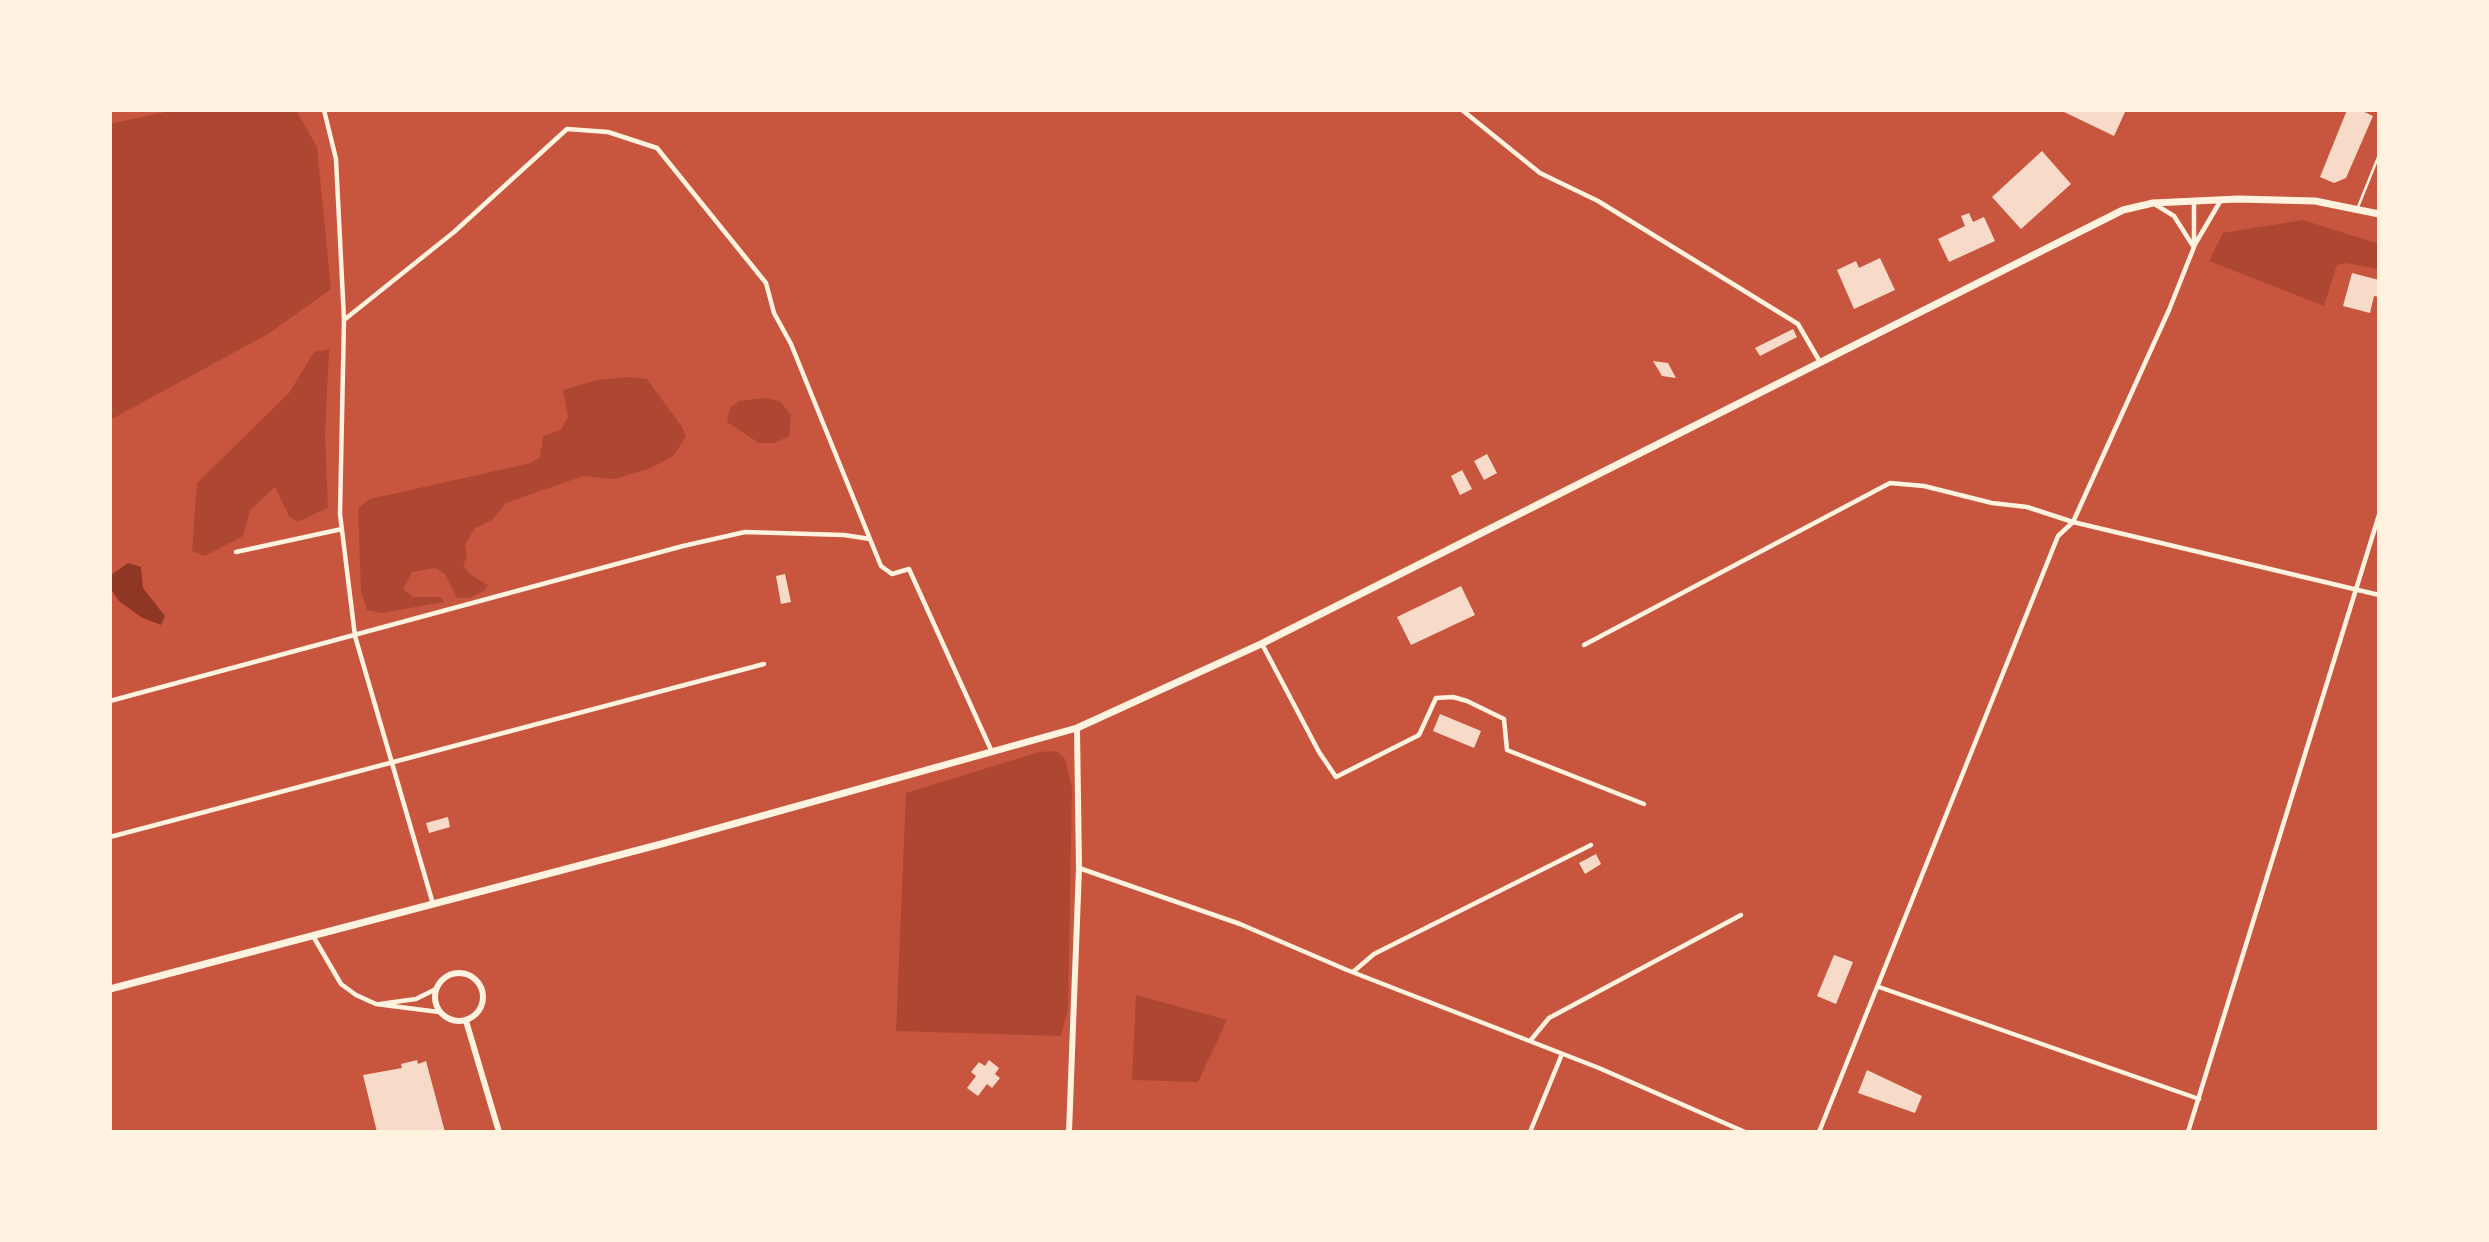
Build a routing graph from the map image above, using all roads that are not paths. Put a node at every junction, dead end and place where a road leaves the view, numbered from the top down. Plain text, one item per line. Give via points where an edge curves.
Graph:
1 (324, 110) edge
2 (1462, 110) edge
3 (2379, 155) edge
4 (2221, 200) junction
5 (2194, 201) junction
6 (2153, 203) junction
7 (2358, 209) junction
8 (2379, 214) edge
9 (2194, 247) junction
10 (344, 320) junction
11 (1821, 363) junction
12 (2379, 515) edge
13 (2073, 522) junction
14 (342, 528) junction
15 (870, 539) junction
16 (236, 552) dead end
17 (2355, 589) junction
18 (2379, 595) edge
19 (355, 636) junction
20 (1261, 643) junction
21 (1584, 645) dead end
22 (764, 664) dead end
23 (110, 701) edge
24 (1077, 728) junction
25 (992, 752) junction
26 (390, 762) junction
27 (1644, 804) dead end
28 (110, 837) edge
29 (1591, 845) dead end
30 (1079, 868) junction
31 (433, 904) junction
32 (1741, 915) dead end
33 (313, 936) junction
34 (1353, 972) junction
35 (1878, 987) junction
36 (110, 989) edge
37 (436, 989) junction
38 (376, 1004) junction
39 (439, 1012) junction
40 (466, 1021) junction
41 (1530, 1041) junction
42 (1562, 1054) junction
43 (2199, 1099) junction
44 (499, 1132) edge
45 (1069, 1132) edge
46 (1530, 1132) edge
47 (1745, 1132) edge
48 (1819, 1132) edge
49 (2188, 1132) edge

1 - 10 street via 336,159
2 - 11 street via 1540,173 1598,201 1798,324
3 - 7 lane
4 - 5 main road
4 - 7 main road via 2315,201
4 - 9 street
5 - 6 main road
5 - 9 street
6 - 9 street via 2174,216
6 - 11 main road via 2097,221
7 - 8 main road
9 - 13 street
10 - 14 street
10 - 15 street via 454,232 567,129 608,132 657,148 766,283 774,313 791,344
11 - 20 main road
12 - 17 street
13 - 17 street
13 - 21 street via 2027,507 1890,483
13 - 35 street via 2058,536 2028,607
14 - 16 street
14 - 19 street
15 - 19 street via 745,532
15 - 25 street via 881,566 892,574 909,569
17 - 18 street
17 - 43 street
19 - 23 street
19 - 26 street
20 - 24 main road
20 - 27 street via 1336,777 1419,735 1436,698 1467,701 1504,719 1507,750
22 - 26 street
24 - 25 main road
24 - 30 street
25 - 31 main road
26 - 28 street
26 - 31 street
29 - 34 street via 1374,954
30 - 34 street via 1240,924
30 - 45 street
31 - 33 main road
32 - 41 street via 1549,1018
33 - 36 main road
33 - 38 street via 341,984
34 - 41 street
35 - 43 street
35 - 48 street
37 - 38 street via 416,999
37 - 39 street
37 - 40 street via 452,974 464,973 478,982 482,1005
38 - 39 street
39 - 40 street
40 - 44 street
41 - 42 street
42 - 46 street
42 - 47 street
43 - 49 street

